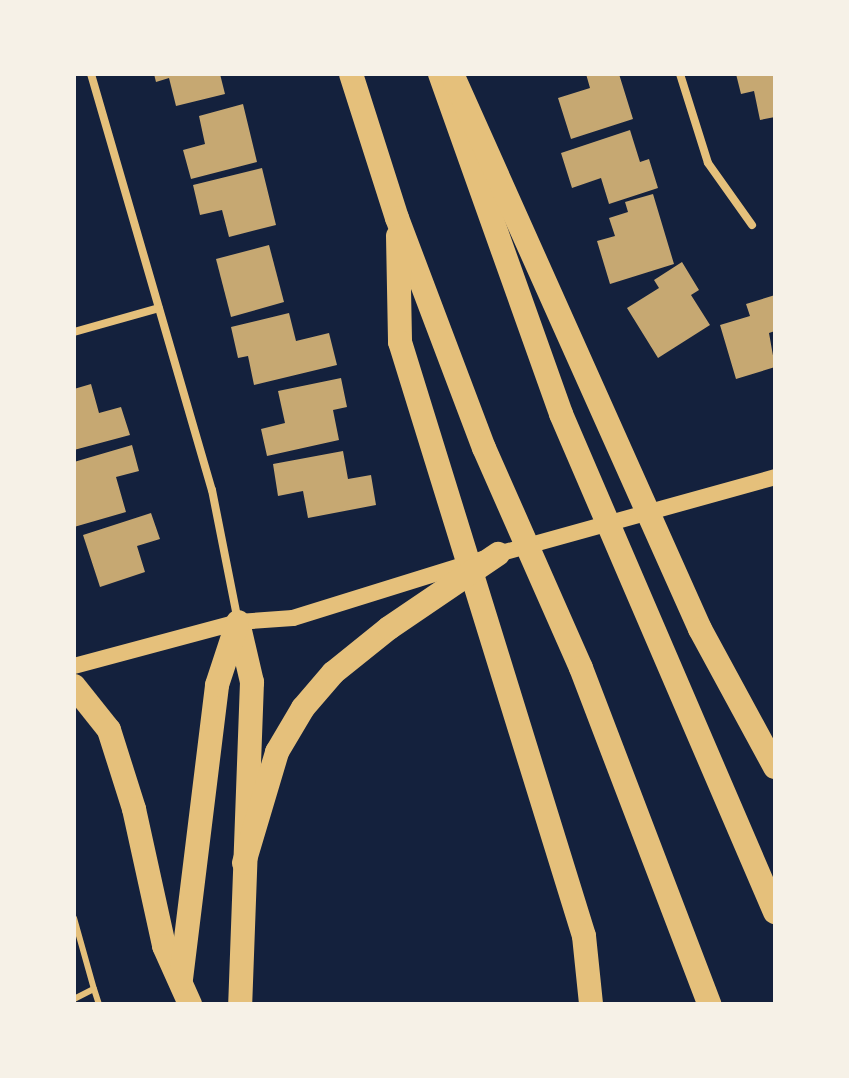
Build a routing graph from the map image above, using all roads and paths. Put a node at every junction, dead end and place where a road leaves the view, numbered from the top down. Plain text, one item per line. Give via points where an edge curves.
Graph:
1 (91, 74) edge
2 (351, 74) edge
3 (440, 74) edge
4 (452, 74) edge
5 (680, 74) edge
6 (397, 218) junction
7 (752, 225) dead end
8 (159, 308) junction
9 (74, 332) edge
10 (775, 477) edge
11 (498, 554) junction
12 (238, 622) junction
13 (74, 666) edge
14 (74, 686) edge
15 (775, 767) edge
16 (244, 863) junction
17 (775, 912) edge
18 (74, 918) edge
19 (181, 979) junction
20 (94, 989) junction
21 (74, 999) edge
22 (99, 1004) edge
23 (190, 1004) edge
24 (240, 1004) edge
25 (591, 1004) edge
26 (709, 1004) edge

1 - 8 street
2 - 6 highway
3 - 17 highway via 561,414
4 - 15 highway via 700,629
5 - 7 street via 708,163
6 - 25 highway via 400,342 584,936
6 - 26 highway via 484,448 581,668
8 - 9 street
8 - 12 street via 212,490
10 - 11 main road
11 - 12 main road via 293,618
11 - 16 highway via 389,628 333,673 303,708 277,752
12 - 13 main road
12 - 16 highway via 252,682
12 - 19 highway via 217,685
14 - 19 highway via 109,730 134,809 164,946
16 - 24 highway
18 - 20 lane
19 - 23 highway
20 - 21 lane
20 - 22 lane

